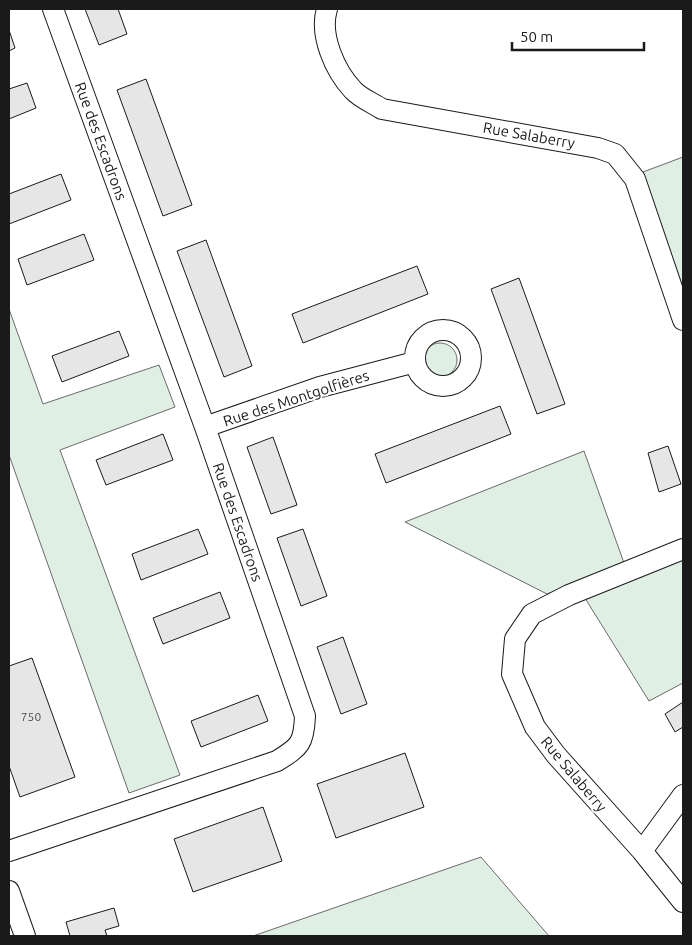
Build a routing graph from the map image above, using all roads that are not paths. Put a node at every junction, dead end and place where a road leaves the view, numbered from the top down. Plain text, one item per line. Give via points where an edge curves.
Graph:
1 (53, 9) edge
2 (327, 10) edge
3 (683, 320) edge
4 (416, 362) dead end
5 (205, 427) junction
6 (683, 550) edge
7 (683, 795) edge
8 (9, 851) edge
9 (642, 851) junction
10 (9, 890) edge
11 (683, 902) edge
12 (25, 936) edge

1 - 5 street, Rue des Escadrons
2 - 3 street, Rue Salaberry via 326,42 337,69 354,91 382,109 598,148 615,154 634,178
4 - 5 street, Rue des Montgolfières via 320,387
5 - 8 street, Rue des Escadrons via 305,716 305,735 293,751 277,761
6 - 9 street, Rue Salaberry via 569,595 532,614 515,638 512,674 535,726 556,755
7 - 9 street
9 - 11 street, Rue Salaberry
10 - 12 street

